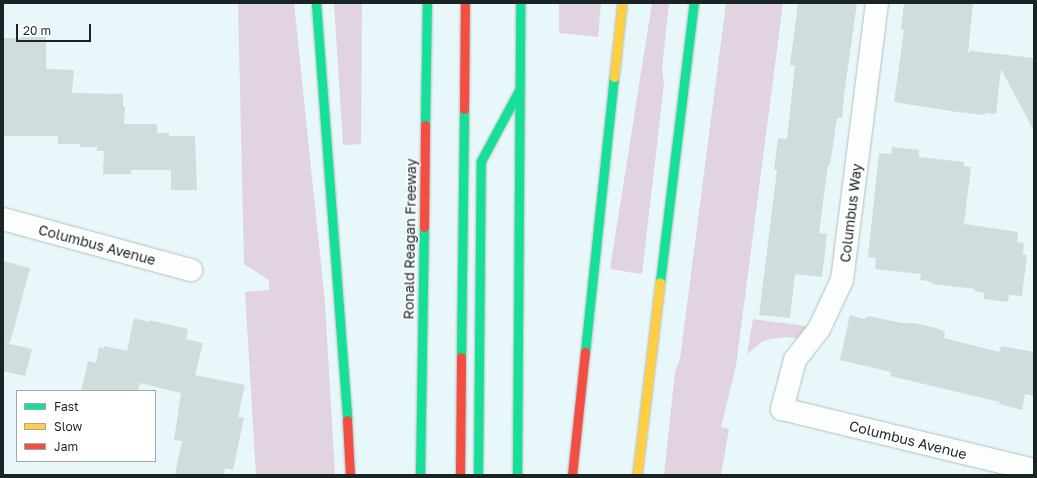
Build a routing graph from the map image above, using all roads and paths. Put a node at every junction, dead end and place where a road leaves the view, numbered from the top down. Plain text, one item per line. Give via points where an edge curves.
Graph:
1 (316, 3) edge
2 (427, 3) edge
3 (465, 3) edge
4 (520, 3) edge
5 (622, 3) edge
6 (694, 3) edge
7 (877, 3) edge
8 (519, 89) junction
9 (3, 220) edge
10 (191, 270) dead end
11 (782, 409) joint
12 (1034, 470) edge
13 (350, 475) edge
14 (420, 475) edge
15 (460, 475) edge
16 (478, 475) edge
17 (517, 475) edge
18 (572, 475) edge
19 (637, 475) edge

1 - 13 highway via 345,374
2 - 14 highway, Ronald Reagan Freeway
3 - 15 highway
4 - 8 highway
5 - 18 highway
6 - 19 highway
7 - 11 street, Columbus Way via 842,280 819,328 795,360
8 - 16 highway via 481,161
8 - 17 highway
9 - 10 street, Columbus Avenue
11 - 12 street, Columbus Avenue

